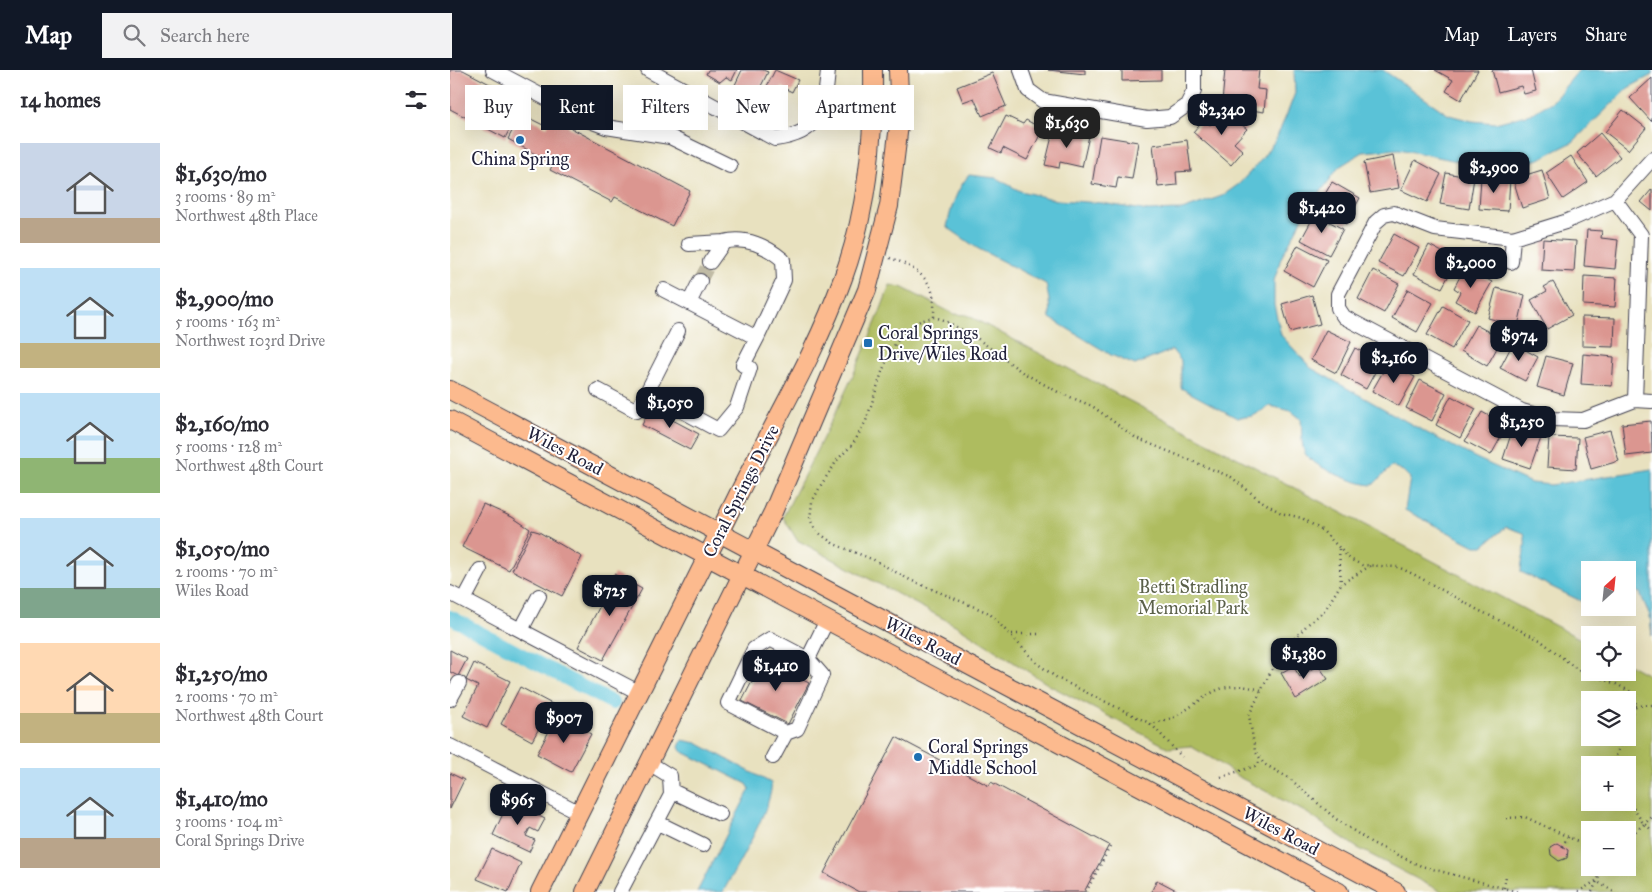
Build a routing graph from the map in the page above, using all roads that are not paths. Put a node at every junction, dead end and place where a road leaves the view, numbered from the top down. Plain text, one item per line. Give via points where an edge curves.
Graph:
1 (492, 70) edge
2 (648, 70) edge
3 (828, 70) edge
4 (872, 70) edge
5 (898, 70) edge
6 (1022, 70) edge
7 (1194, 70) edge
8 (1652, 159) edge
9 (730, 166) dead end
10 (1615, 200) junction
11 (855, 232) junction
12 (1513, 238) junction
13 (724, 242) junction
14 (689, 244) dead end
15 (878, 246) junction
16 (710, 262) tunnel mouth
17 (1512, 262) dead end
18 (700, 280) tunnel mouth
19 (664, 290) dead end
20 (689, 303) junction
21 (678, 331) dead end
22 (757, 338) junction
23 (450, 390) edge
24 (598, 390) dead end
25 (646, 392) junction
26 (1635, 400) junction
27 (1652, 401) edge
28 (450, 420) edge
29 (720, 533) junction
30 (754, 551) junction
31 (708, 557) junction
32 (480, 570) dead end
33 (742, 575) junction
34 (450, 593) edge
35 (539, 596) dead end
36 (464, 600) junction
37 (827, 620) junction
38 (521, 630) junction
39 (808, 658) junction
40 (459, 683) dead end
41 (640, 693) junction
42 (450, 699) edge
43 (786, 732) junction
44 (450, 746) edge
45 (773, 758) dead end
46 (649, 763) junction
47 (1177, 775) junction
48 (1197, 786) junction
49 (672, 791) junction
50 (1154, 795) junction
51 (1178, 807) junction
52 (580, 813) junction
53 (720, 814) dead end
54 (658, 823) junction
55 (703, 846) dead end
56 (540, 892) edge
57 (585, 892) edge
58 (620, 892) edge
59 (1339, 892) edge
60 (1396, 892) edge

1 - 9 street via 584,119 606,127 670,137
2 - 3 street via 775,138 793,137 817,120 826,95
4 - 11 main road, Coral Springs Drive via 873,111 864,197
5 - 15 main road, Coral Springs Drive via 900,117 889,206
6 - 7 street via 1028,90 1043,101 1147,119 1170,116 1187,105 1194,91
8 - 10 street
10 - 12 street via 1565,222
10 - 26 street via 1641,235
11 - 15 main road
11 - 29 main road, Coral Springs Drive via 843,278 801,376
12 - 17 street
12 - 26 street via 1435,229 1394,213 1384,215 1376,222 1338,294 1338,308 1344,317 1522,411 1551,419 1583,420
13 - 14 street
13 - 16 street
13 - 22 street via 736,238 747,240 783,260 784,280
15 - 30 main road, Coral Springs Drive via 867,290
18 - 20 street
19 - 20 street
20 - 22 street
21 - 25 street
22 - 25 street via 738,407 718,430
23 - 29 main road, Wiles Road
24 - 25 street via 637,411
26 - 27 street
28 - 31 main road, Wiles Road
29 - 30 main road, Wiles Road
29 - 31 main road, Coral Springs Drive
30 - 33 main road, Coral Springs Drive
30 - 47 main road, Wiles Road
31 - 33 main road, Wiles Road
31 - 41 main road, Coral Springs Drive
32 - 36 street
33 - 37 main road, Wiles Road
33 - 46 main road, Coral Springs Drive
34 - 36 street
35 - 38 street
36 - 38 street
37 - 39 street
37 - 50 main road, Wiles Road
38 - 41 street
39 - 43 street via 822,675 797,729
39 - 43 street via 770,639 754,649 728,703
40 - 42 street
41 - 52 main road, Coral Springs Drive
43 - 45 street
44 - 52 street
46 - 49 street via 670,776
46 - 57 main road, Coral Springs Drive
47 - 48 main road, Wiles Road
47 - 50 main road
48 - 51 main road
48 - 60 main road, Wiles Road
49 - 53 street
49 - 54 street
50 - 51 main road, Wiles Road
51 - 59 main road, Wiles Road
52 - 56 main road, Coral Springs Drive
54 - 55 street
54 - 58 street

